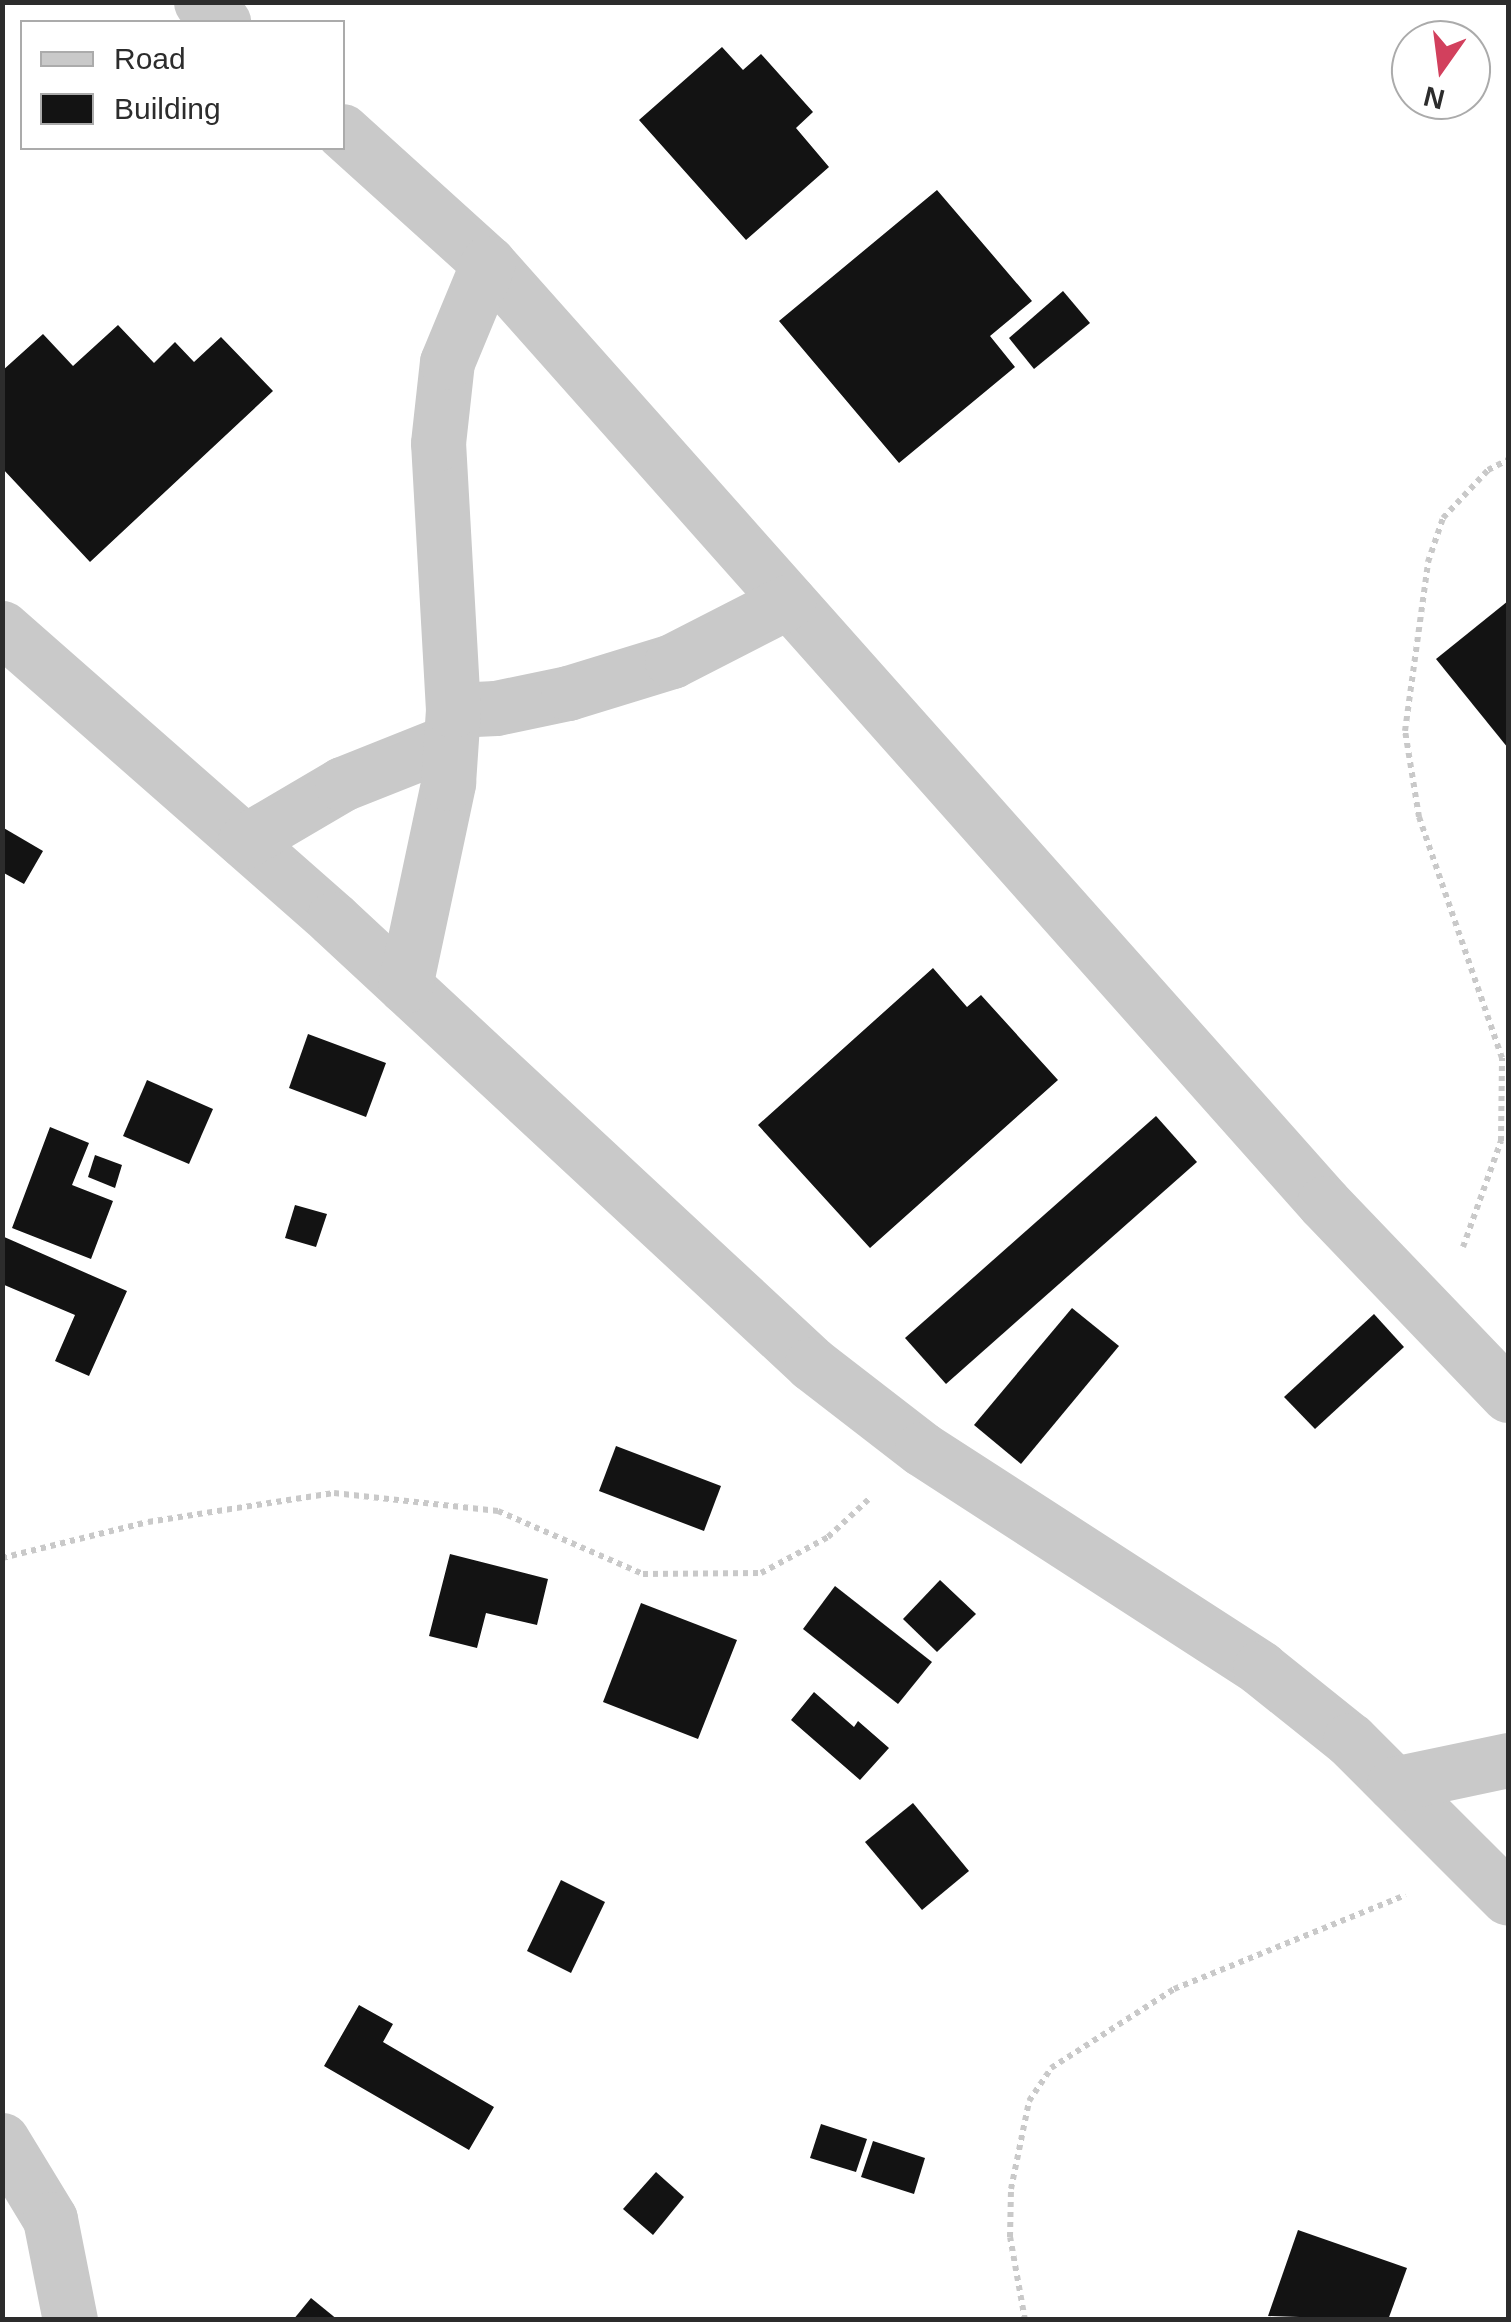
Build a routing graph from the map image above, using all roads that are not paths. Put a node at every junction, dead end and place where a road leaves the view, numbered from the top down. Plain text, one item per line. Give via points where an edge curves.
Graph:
1 (201, 2) edge
2 (221, 20) edge
3 (345, 134) edge
4 (488, 264) junction
5 (789, 601) junction
6 (2, 628) edge
7 (451, 725) junction
8 (245, 841) junction
9 (406, 986) junction
10 (1508, 1396) edge
11 (1508, 1760) edge
12 (1394, 1784) junction
13 (1495, 1884) edge
14 (2, 2140) edge
15 (70, 2320) edge

1 - 2 street
3 - 4 street
4 - 5 street
4 - 7 street via 447,362 438,443
5 - 7 street via 672,661
5 - 10 street via 1324,1203
6 - 8 street
7 - 8 street
7 - 9 street via 448,783
8 - 9 street
9 - 12 street via 812,1364 922,1449 1260,1668
11 - 12 street
12 - 13 street
14 - 15 street via 50,2219

